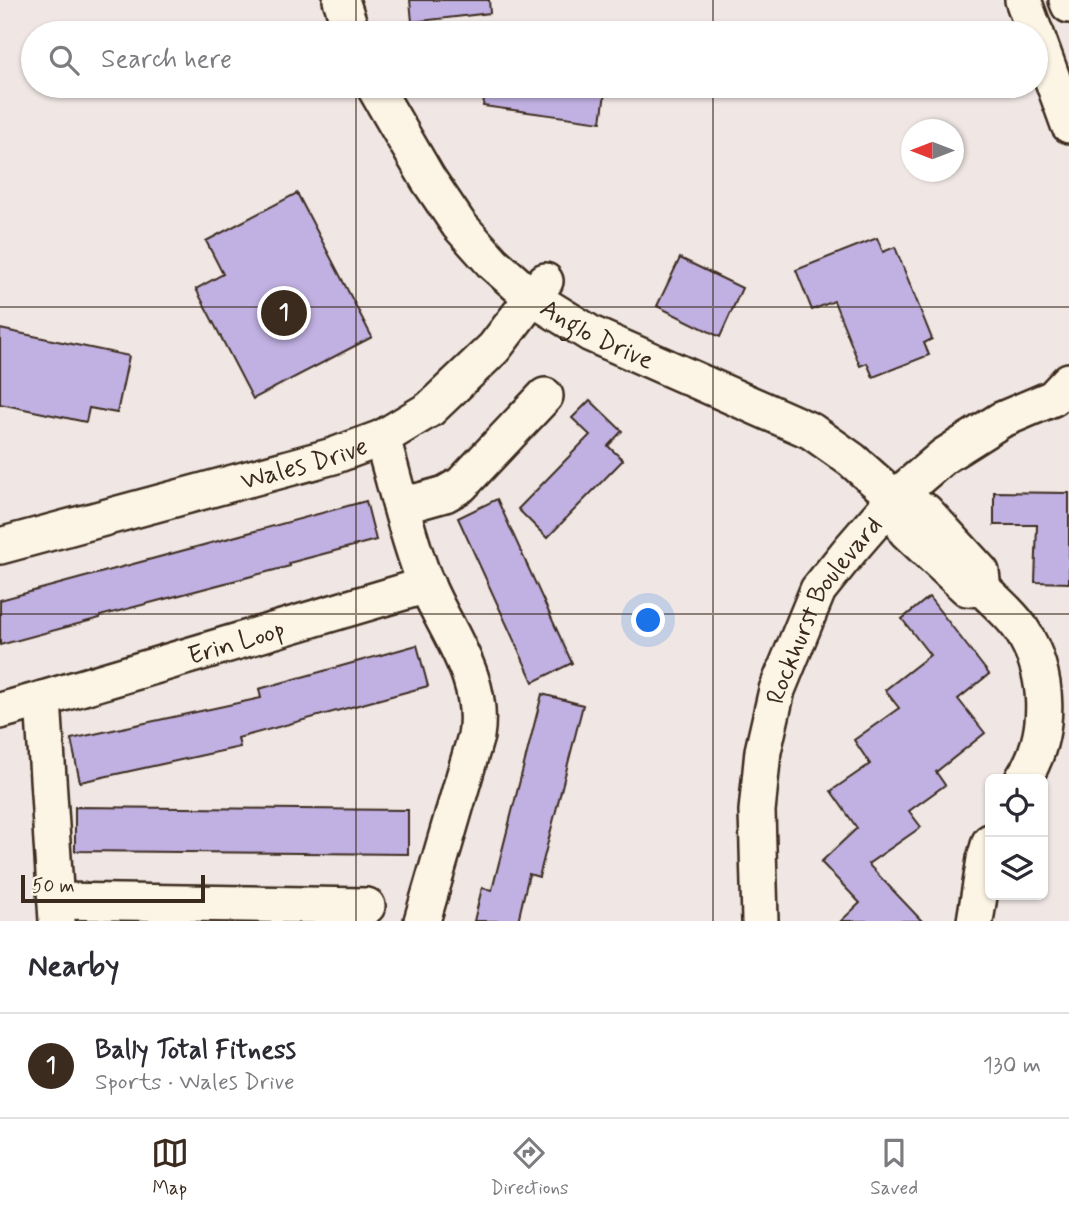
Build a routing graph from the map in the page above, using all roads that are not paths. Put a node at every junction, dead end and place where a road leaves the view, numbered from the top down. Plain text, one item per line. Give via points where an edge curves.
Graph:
1 (341, 0) edge
2 (1023, 0) edge
3 (1067, 0) edge
4 (1069, 5) edge
5 (348, 21) edge
6 (1031, 21) edge
7 (1048, 67) edge
8 (381, 98) edge
9 (1069, 125) edge
10 (538, 288) junction
11 (1064, 393) edge
12 (545, 396) dead end
13 (382, 438) junction
14 (895, 498) junction
15 (402, 506) junction
16 (0, 546) edge
17 (427, 585) junction
18 (43, 699) junction
19 (0, 711) edge
20 (1025, 774) edge
21 (985, 859) edge
22 (367, 906) dead end
23 (56, 911) edge
24 (422, 921) edge
25 (760, 921) edge
26 (975, 921) edge

1 - 5 street
2 - 6 street
3 - 4 street
7 - 9 street
8 - 10 street, Anglo Drive via 458,225 493,263
10 - 13 street, Wales Drive via 494,348 446,396
10 - 14 street, Anglo Drive via 591,334 811,431
11 - 14 street, Rockhurst Boulevard via 1000,420 944,456
12 - 15 street via 461,485
13 - 15 street
13 - 16 street, Wales Drive via 333,456
14 - 20 street via 906,531 967,588 983,590 1020,627 1034,653 1044,719
14 - 25 street, Rockhurst Boulevard via 818,590 777,690 757,811
15 - 17 street
17 - 18 street, Erin Loop
17 - 24 street via 470,672 478,714 476,736
18 - 19 street, Erin Loop
18 - 23 street
21 - 26 street
22 - 23 street

